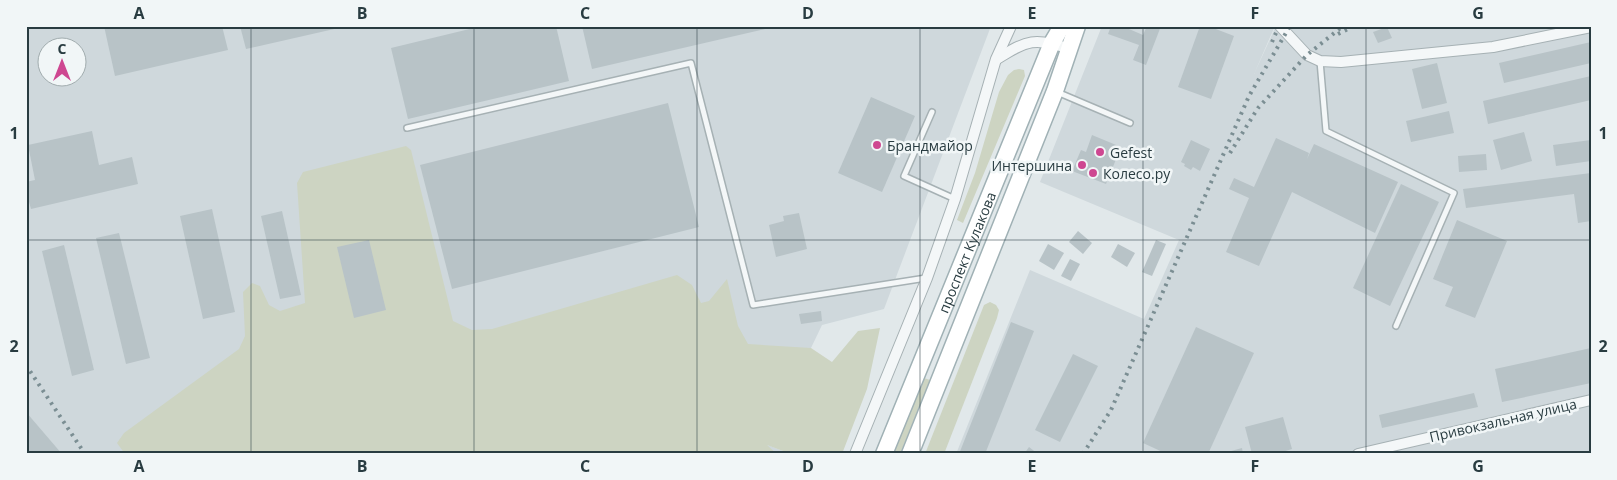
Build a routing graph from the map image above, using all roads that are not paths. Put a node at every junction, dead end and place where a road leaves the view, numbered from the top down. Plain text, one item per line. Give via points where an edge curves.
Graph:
1 (1011, 26) edge
2 (1062, 26) edge
3 (1077, 26) edge
4 (1280, 26) edge
5 (1591, 27) edge
6 (1052, 43) junction
7 (1070, 49) junction
8 (996, 59) junction
9 (1320, 61) junction
10 (1055, 91) junction
11 (932, 112) dead end
12 (1130, 123) dead end
13 (407, 128) dead end
14 (954, 199) junction
15 (927, 278) junction
16 (1396, 326) dead end
17 (1591, 400) edge
18 (1388, 450) edge
19 (855, 454) edge
20 (884, 454) edge
21 (910, 454) edge
22 (1358, 454) edge

1 - 8 street
2 - 6 main road, проспект Кулакова
3 - 7 main road, проспект Кулакова
4 - 9 street via 1307,55
5 - 9 street via 1492,47 1341,62
6 - 7 street
6 - 8 street via 1028,42
6 - 20 main road, проспект Кулакова
7 - 10 main road, проспект Кулакова
8 - 14 street
9 - 16 lane via 1326,131 1454,192
10 - 12 lane
10 - 21 main road, проспект Кулакова
11 - 14 lane via 904,176
13 - 15 lane via 691,63 752,305
14 - 15 street
15 - 19 street
17 - 18 street, Привокзальная улица
18 - 22 street, Привокзальная улица

